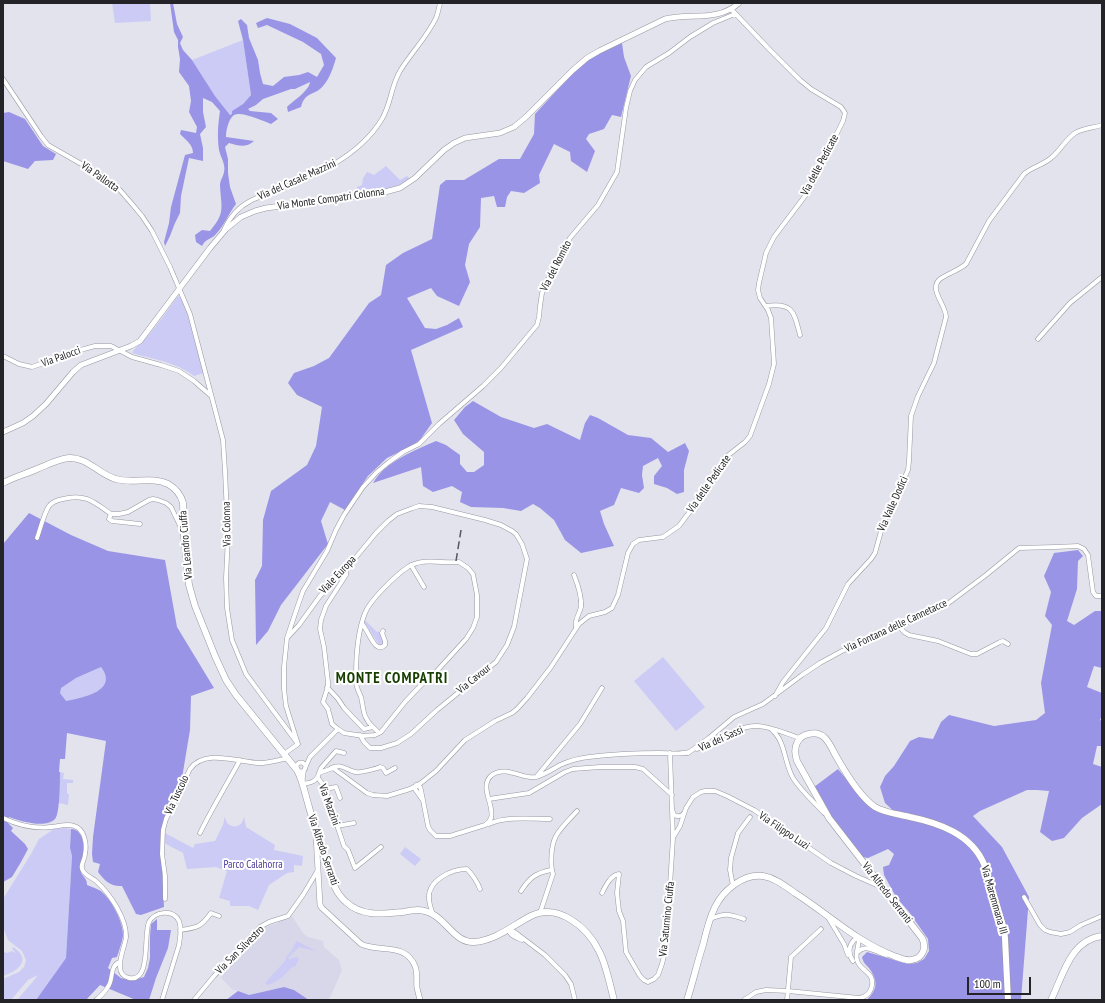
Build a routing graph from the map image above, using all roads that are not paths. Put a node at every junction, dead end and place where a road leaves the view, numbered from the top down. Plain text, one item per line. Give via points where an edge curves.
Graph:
1 (440, 3) edge
2 (739, 3) edge
3 (732, 9) junction
4 (735, 14) junction
5 (3, 80) edge
6 (1102, 125) edge
7 (223, 232) junction
8 (1102, 277) edge
9 (179, 290) junction
10 (766, 306) junction
11 (800, 335) dead end
12 (1038, 339) dead end
13 (120, 350) junction
14 (3, 356) edge
15 (210, 396) junction
16 (3, 432) edge
17 (3, 483) edge
18 (111, 514) junction
19 (140, 524) dead end
20 (512, 531) joint
21 (184, 534) junction
22 (37, 538) dead end
23 (411, 565) junction
24 (347, 568) junction
25 (574, 575) dead end
26 (424, 587) dead end
27 (1102, 596) edge
28 (362, 624) junction
29 (899, 626) junction
30 (576, 628) junction
31 (383, 631) dead end
32 (287, 638) junction
33 (1008, 644) dead end
34 (328, 687) junction
35 (602, 688) dead end
36 (775, 696) junction
37 (373, 727) junction
38 (770, 728) junction
39 (338, 729) junction
40 (379, 733) junction
41 (360, 735) junction
42 (800, 738) junction
43 (298, 744) junction
44 (344, 753) dead end
45 (670, 753) junction
46 (688, 753) junction
47 (287, 757) junction
48 (310, 757) junction
49 (240, 760) junction
50 (298, 767) junction
51 (395, 768) dead end
52 (305, 769) junction
53 (329, 769) junction
54 (318, 775) junction
55 (535, 778) junction
56 (426, 780) junction
57 (302, 784) junction
58 (416, 785) junction
59 (325, 789) junction
60 (404, 790) junction
61 (421, 794) junction
62 (672, 795) junction
63 (340, 798) dead end
64 (489, 800) junction
65 (577, 810) dead end
66 (672, 811) junction
67 (684, 812) junction
68 (750, 816) dead end
69 (3, 818) edge
70 (829, 818) junction
71 (550, 819) dead end
72 (354, 823) dead end
73 (485, 825) junction
74 (337, 826) junction
75 (316, 830) junction
76 (200, 833) dead end
77 (673, 838) junction
78 (380, 847) dead end
79 (319, 870) junction
80 (551, 870) junction
81 (733, 886) junction
82 (480, 889) dead end
83 (521, 891) dead end
84 (602, 893) dead end
85 (887, 893) junction
86 (1024, 897) dead end
87 (164, 900) dead end
88 (540, 913) junction
89 (433, 914) junction
90 (824, 914) junction
91 (219, 916) dead end
92 (1102, 916) edge
93 (710, 919) junction
94 (744, 919) dead end
95 (520, 922) junction
96 (509, 929) junction
97 (821, 929) dead end
98 (180, 930) junction
99 (495, 936) junction
100 (1102, 936) edge
101 (519, 937) junction
102 (859, 938) junction
103 (857, 954) junction
104 (899, 958) junction
105 (853, 961) junction
106 (120, 962) junction
107 (870, 990) junction
108 (788, 991) junction
109 (96, 1000) edge
110 (162, 1000) edge
111 (194, 1000) edge
112 (420, 1000) edge
113 (575, 1000) edge
114 (614, 1000) edge
115 (687, 1000) edge
116 (744, 1000) edge
117 (787, 1000) edge
118 (1008, 1000) edge
119 (1051, 1000) edge

1 - 7 street, Via del Casale Mazzini via 436,19 398,74 386,110 370,136 333,165 243,205 230,218
2 - 3 street, Via Monte Compatri Colonna
3 - 4 street, Via delle Pedicate
3 - 7 street, Via Monte Compatri Colonna via 714,15 665,19 598,51 577,66 518,125 503,132 454,142 400,188 378,194 264,208 241,216
4 - 10 street, Via delle Pedicate via 800,80 839,106 845,114 813,183 767,249 758,290
4 - 32 street, Via del Romito via 693,34 640,74 632,87 627,104 617,172 596,207 570,238 555,264 542,293 536,326 496,373 419,444 395,458 374,475 358,495 346,512 302,594
5 - 9 street, Via Pallotta via 47,144 104,177 137,209 157,239
6 - 36 street, Via Valle Dodici via 1076,133 1050,159 1024,174 988,221 967,262 936,284 946,317 934,363 911,416 910,461 907,473 883,524 872,557 848,584 826,628
7 - 9 street, Via Monte Compatri Colonna
8 - 12 street via 1070,303
9 - 13 street, Via Monte Compatri Colonna via 141,340
9 - 15 street, Via Colonna via 191,318
10 - 11 street via 782,306 792,311
10 - 30 street, Via delle Pedicate via 771,320 774,364 750,436 726,457 714,480 679,526 665,536 634,543 628,553 614,605 607,611 588,617
13 - 14 street, Via Palocci via 111,346 91,347 32,367
13 - 15 street, Via Palocci via 132,357 179,372 192,379
13 - 16 street, Via Monte Compatri Colonna via 81,365 37,413
15 - 43 street, Via Colonna via 223,440 228,536 227,608 232,640 246,674
17 - 21 main road, Via Leandro Ciuffa via 69,458 80,460 119,480 162,482 174,488 181,499
18 - 19 street via 112,521
18 - 21 street via 128,512 151,500 161,500 172,508
18 - 22 street via 85,498 72,497 60,500 48,508
20 - 24 street, Viale Europa via 501,525 460,513 419,506 397,514 388,521
20 - 41 street, Via Cavour via 522,544 527,559 514,627 507,645 496,662 397,743 381,748 370,748
21 - 47 main road, Via Leandro Ciuffa via 187,571 195,606 220,667 239,699
23 - 26 street
23 - 28 street via 377,596 366,612
23 - 40 street via 424,562 459,562 464,565 473,574 477,595 476,617 466,639
24 - 32 street, Viale Europa via 320,596
24 - 34 street via 346,575 326,606 321,620
25 - 30 street via 581,602 575,621
27 - 29 street, Via Fontana delle Cannetacce via 1096,596 1093,592 1088,555 1083,548 1021,547 946,605
28 - 31 street via 379,648 385,645
28 - 37 street via 356,656 356,682 363,710
29 - 33 street via 905,634 938,641 972,654 1003,641
29 - 36 street, Via Fontana delle Cannetacce via 826,660
30 - 56 street, Via delle Pedicate via 551,667 517,709 465,740
32 - 43 street via 284,689 286,706
34 - 37 street via 364,729
34 - 39 street via 323,702 332,724
35 - 55 street via 580,724
36 - 46 street, Via Fontana delle Cannetacce via 758,707 734,717
37 - 40 street
38 - 42 street, Via dei Sassi
38 - 46 street, Via dei Sassi via 743,728
38 - 70 street via 780,740 793,779
39 - 41 street via 344,733
39 - 48 street
40 - 41 street
42 - 70 main road, Via Alfredo Serranti via 796,747 796,759
42 - 118 main road, Via Maremmana III via 812,733 824,737 859,791 877,808 928,821 952,831 964,838 979,855 1004,929
43 - 47 street
44 - 54 street via 336,751
45 - 46 street
45 - 55 street via 588,757 562,764
45 - 62 street, Via Saturnino Ciuffa
47 - 49 street, Via Tuscolo via 263,763
47 - 50 main road, Via Alfredo Serranti
48 - 50 street
48 - 52 street
49 - 76 street
49 - 87 street, Via Tuscolo via 209,757 192,765 166,819 162,854 165,876
50 - 52 street via 301,772
50 - 52 street via 303,764
50 - 57 main road, Via Alfredo Serranti
51 - 53 street via 386,773 380,767 360,772 343,766
52 - 57 street
53 - 54 street
53 - 60 street via 333,768 373,795 387,796
54 - 57 street via 312,782
54 - 59 street, Via Mazzini
55 - 64 street via 511,772 494,774 486,784
56 - 58 street
56 - 61 street via 422,785
57 - 75 main road, Via Alfredo Serranti
58 - 60 street
58 - 61 street via 415,789
59 - 63 street via 336,787
59 - 74 street, Via Mazzini
60 - 61 street
61 - 73 street via 428,826 436,836 450,836
62 - 64 street via 643,769 600,767 573,769 528,793
62 - 66 street, Via Saturnino Ciuffa
64 - 73 street via 491,818
65 - 80 street via 556,837 550,859
66 - 67 street via 677,816
66 - 77 street, Via Saturnino Ciuffa
67 - 77 street, Via Filippo Luzi
67 - 85 street, Via Filippo Luzi via 698,794 705,791 719,792 754,810 831,863 882,887
68 - 81 street via 738,833 731,858
69 - 106 street via 37,828 68,825 80,829 86,853 82,870 108,893 124,923 126,940
70 - 85 main road, Via Alfredo Serranti
71 - 73 street via 504,820
72 - 74 street
74 - 78 street, Via Mazzini via 355,868
75 - 79 street
75 - 89 main road, Via Alfredo Serranti via 340,896 355,909 372,914 418,910
77 - 84 street, Via Saturnino Ciuffa via 666,948 658,975 654,979 648,982 644,980 626,952 623,921 618,905 619,874 611,878
79 - 111 street, Via San Silvestro via 288,916 260,928
79 - 112 street via 322,908 361,944 406,954 415,966
80 - 83 street via 532,877
80 - 88 street via 553,875
81 - 90 main road, Via Alfredo Serranti via 752,876 768,877
81 - 93 main road, Via Alfredo Serranti via 718,901
82 - 89 street via 467,869 441,877 430,893
85 - 104 main road, Via Alfredo Serranti via 924,942 923,953 918,959
86 - 92 street via 1040,925 1050,932 1070,932
88 - 95 main road
88 - 114 main road via 554,913 567,917 590,937 602,956
89 - 99 main road via 464,940 474,942
90 - 102 main road, Via Alfredo Serranti
90 - 105 street
91 - 98 street via 211,913 204,922 194,928
93 - 94 street via 725,914
93 - 115 main road, Via Alfredo Serranti
95 - 96 main road
95 - 101 street via 517,928
96 - 99 main road
96 - 101 street via 511,934
97 - 108 street via 791,957
98 - 106 street via 180,922 176,917 160,913 153,917 147,928 141,974 133,978 125,976
98 - 110 street via 179,945
99 - 101 street
100 - 119 main road via 1081,945 1074,952
101 - 113 street via 545,955 565,974 571,984
102 - 103 street
102 - 104 main road, Via Alfredo Serranti
102 - 105 street via 854,940 850,947
103 - 104 street via 866,948
103 - 107 street via 857,961 872,979
105 - 107 street via 868,978
106 - 109 street via 114,967 110,984
107 - 108 street via 866,996 859,998
108 - 116 street via 761,990
108 - 117 street

